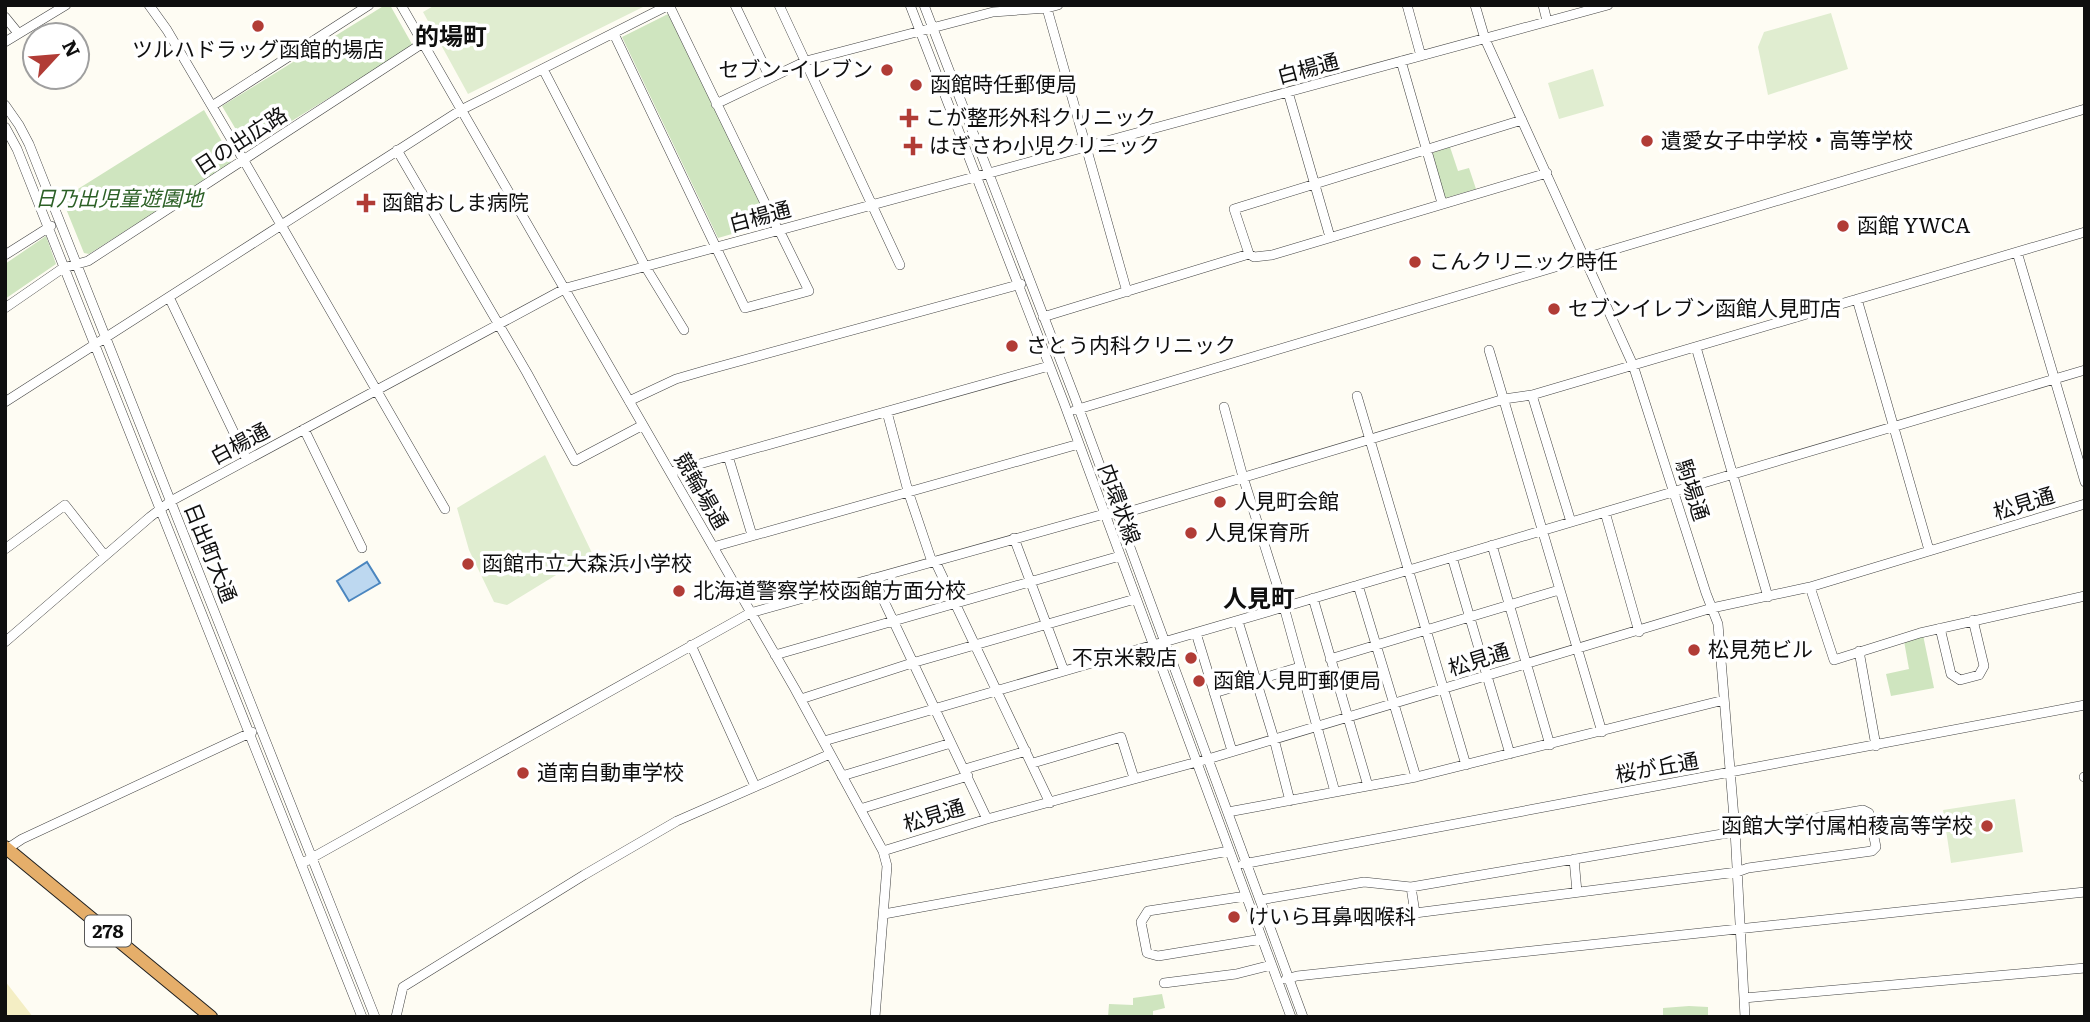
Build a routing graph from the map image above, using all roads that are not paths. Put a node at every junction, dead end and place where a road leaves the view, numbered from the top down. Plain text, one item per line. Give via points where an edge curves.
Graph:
1 (66, 5) edge
2 (149, 5) edge
3 (369, 5) edge
4 (401, 5) edge
5 (669, 5) edge
6 (735, 5) edge
7 (779, 5) edge
8 (910, 5) edge
9 (924, 5) edge
10 (1058, 5) edge
11 (1408, 5) edge
12 (1475, 5) edge
13 (1543, 5) edge
14 (1608, 5) edge
15 (1046, 7) edge
16 (5, 17) edge
17 (1547, 21) junction
18 (932, 27) junction
19 (920, 32) junction
20 (18, 33) junction
21 (614, 34) junction
22 (1485, 39) junction
23 (5, 42) edge
24 (423, 43) junction
25 (1421, 55) junction
26 (806, 61) junction
27 (1401, 61) junction
28 (542, 69) junction
29 (770, 78) junction
30 (1288, 92) junction
31 (716, 104) junction
32 (5, 105) edge
33 (212, 106) junction
34 (2085, 109) edge
35 (461, 110) junction
36 (1522, 120) junction
37 (5, 127) edge
38 (1084, 147) junction
39 (1426, 149) junction
40 (397, 150) junction
41 (243, 159) junction
42 (988, 173) junction
43 (1547, 173) junction
44 (975, 176) junction
45 (1314, 185) junction
46 (1442, 204) junction
47 (872, 205) junction
48 (59, 221) junction
49 (281, 225) junction
50 (48, 227) junction
51 (778, 230) junction
52 (2085, 232) edge
53 (1330, 237) junction
54 (715, 247) junction
55 (2017, 252) junction
56 (1249, 254) junction
57 (5, 255) edge
58 (1585, 257) junction
59 (75, 264) junction
60 (900, 265) dead end
61 (645, 266) junction
62 (64, 268) junction
63 (1030, 282) junction
64 (1018, 285) junction
65 (566, 288) junction
66 (1127, 292) junction
67 (169, 297) junction
68 (1857, 299) junction
69 (5, 308) edge
70 (1043, 317) junction
71 (499, 325) junction
72 (684, 330) dead end
73 (105, 338) junction
74 (95, 344) junction
75 (1696, 347) junction
76 (1489, 350) dead end
77 (1633, 365) junction
78 (1049, 366) junction
79 (2085, 370) edge
80 (2054, 379) junction
81 (375, 391) junction
82 (1532, 395) junction
83 (1357, 396) dead end
84 (1504, 399) junction
85 (629, 401) junction
86 (5, 402) edge
87 (1224, 407) dead end
88 (1079, 409) junction
89 (887, 412) junction
90 (1067, 413) junction
91 (643, 425) junction
92 (1894, 426) junction
93 (304, 429) junction
94 (1370, 440) junction
95 (1079, 444) junction
96 (728, 456) junction
97 (247, 460) junction
98 (671, 472) junction
99 (1732, 473) junction
100 (1243, 477) junction
101 (2085, 482) edge
102 (908, 491) junction
103 (1675, 492) junction
104 (171, 501) junction
105 (2085, 504) edge
106 (445, 509) dead end
107 (160, 510) junction
108 (1605, 512) junction
109 (1117, 513) junction
110 (1104, 514) junction
111 (1570, 522) junction
112 (1542, 531) junction
113 (752, 535) junction
114 (1014, 538) junction
115 (1492, 545) junction
116 (713, 547) junction
117 (362, 548) dead end
118 (5, 549) edge
119 (1929, 550) junction
120 (105, 556) junction
121 (1120, 556) junction
122 (1451, 557) junction
123 (934, 561) junction
124 (1408, 570) junction
125 (873, 578) junction
126 (1031, 583) junction
127 (1358, 585) junction
128 (1811, 587) junction
129 (1559, 590) junction
130 (2085, 596) edge
131 (1768, 597) junction
132 (1313, 598) junction
133 (1135, 599) junction
134 (955, 605) junction
135 (1509, 605) junction
136 (1284, 607) junction
137 (1712, 608) junction
138 (750, 613) junction
139 (1470, 617) junction
140 (1973, 620) junction
141 (893, 621) junction
142 (1238, 621) junction
143 (1047, 626) junction
144 (1940, 628) junction
145 (1426, 630) junction
146 (1639, 632) junction
147 (1196, 633) junction
148 (1164, 641) junction
149 (5, 642) edge
150 (691, 645) junction
151 (1152, 645) junction
152 (1376, 645) junction
153 (975, 646) junction
154 (1577, 649) junction
155 (1859, 651) junction
156 (775, 655) junction
157 (1330, 659) junction
158 (912, 663) junction
159 (1526, 664) junction
160 (1300, 667) junction
161 (1064, 671) junction
162 (1487, 676) junction
163 (1256, 680) junction
164 (1443, 689) junction
165 (997, 690) junction
166 (1214, 693) junction
167 (801, 699) junction
168 (1724, 700) junction
169 (1393, 704) junction
170 (2085, 705) edge
171 (935, 709) junction
172 (1346, 717) junction
173 (1317, 726) junction
174 (261, 728) junction
175 (1602, 732) junction
176 (248, 734) junction
177 (1274, 739) junction
178 (824, 741) junction
179 (951, 743) junction
180 (1550, 745) junction
181 (1876, 746) junction
182 (1026, 751) junction
183 (1232, 751) junction
184 (830, 754) junction
185 (1510, 754) junction
186 (1208, 759) junction
187 (1196, 762) junction
188 (1033, 763) junction
189 (1466, 765) junction
190 (967, 773) junction
191 (1730, 773) junction
192 (842, 776) junction
193 (1416, 776) junction
194 (1135, 778) junction
195 (755, 786) junction
196 (1367, 786) junction
197 (1335, 792) junction
198 (1290, 801) junction
199 (1050, 803) junction
200 (860, 809) junction
201 (1228, 813) junction
202 (986, 819) junction
203 (1735, 831) junction
204 (6, 848) edge
205 (883, 851) junction
206 (1229, 851) junction
207 (313, 859) junction
208 (1574, 859) junction
209 (1247, 863) junction
210 (301, 864) junction
211 (1235, 866) junction
212 (1737, 872) junction
213 (1411, 887) junction
214 (1577, 892) junction
215 (2085, 892) edge
216 (1246, 896) junction
217 (1260, 900) junction
218 (884, 914) junction
219 (1740, 928) junction
220 (1262, 939) junction
221 (1272, 965) junction
222 (2085, 968) edge
223 (1289, 978) junction
224 (1278, 982) junction
225 (1164, 983) dead end
226 (1744, 998) junction
227 (211, 1017) edge
228 (362, 1017) edge
229 (375, 1017) edge
230 (396, 1017) edge
231 (875, 1017) edge
232 (1291, 1017) edge
233 (1303, 1017) edge
234 (1745, 1017) edge

1 - 20 street
2 - 33 street
3 - 33 street
4 - 24 street, 競輪場通
5 - 21 street
5 - 31 street
6 - 29 street
7 - 26 street
8 - 19 street, 内環状線
9 - 18 street, 内環状線
10 - 15 street
11 - 25 street
12 - 22 street, 駒場通
13 - 17 street
14 - 17 street, 白楊通
15 - 18 street via 993,12
15 - 38 street
16 - 20 street
17 - 22 street, 白楊通
18 - 19 street
18 - 42 street, 内環状線
19 - 26 street
19 - 44 street, 内環状線
20 - 23 street
21 - 28 street
21 - 54 street
22 - 25 street, 白楊通
22 - 36 street, 駒場通
24 - 35 street, 競輪場通
24 - 41 street, 日の出広路
25 - 27 street, 白楊通
26 - 29 street
26 - 47 street
27 - 30 street, 白楊通
27 - 39 street
28 - 35 street
28 - 61 street
29 - 31 street
30 - 38 street, 白楊通
30 - 45 street
31 - 51 street
32 - 48 street, 日出町大通 via 29,144
33 - 41 street
34 - 58 street
35 - 40 street
35 - 65 street, 競輪場通
36 - 39 street
36 - 43 street, 駒場通
37 - 50 street, 日出町大通
38 - 42 street, 白楊通
38 - 66 street
39 - 45 street
39 - 46 street
40 - 49 street
40 - 71 street
41 - 49 street
41 - 59 street, 日の出広路 via 88,261
42 - 44 street, 白楊通
42 - 63 street, 内環状線
43 - 46 street
43 - 58 street, 駒場通
44 - 47 street, 白楊通
44 - 64 street, 内環状線
45 - 53 street
45 - 56 street via 1234,209
46 - 53 street
47 - 51 street, 白楊通
47 - 60 street
48 - 50 street
48 - 59 street, 日出町大通
49 - 67 street
49 - 81 street
50 - 57 street
50 - 62 street, 日出町大通
51 - 54 street, 白楊通
51 - 54 street via 809,291 745,308
52 - 55 street
53 - 56 street via 1272,255
54 - 61 street, 白楊通
55 - 68 street
55 - 80 street
56 - 66 street
58 - 77 street, 駒場通
58 - 88 street
59 - 62 street, 日の出広路
59 - 73 street, 日出町大通
61 - 65 street, 白楊通
61 - 72 street
62 - 69 street, 日の出広路
62 - 74 street, 日出町大通
63 - 64 street
63 - 70 street, 内環状線
64 - 78 street, 内環状線
64 - 85 street via 676,379
65 - 71 street, 白楊通
65 - 85 street, 競輪場通
66 - 70 street
67 - 73 street
67 - 97 street
68 - 75 street
68 - 92 street
70 - 88 street, 内環状線
71 - 81 street, 白楊通
71 - 91 street via 575,461
73 - 74 street
73 - 104 street, 日出町大通
74 - 86 street
74 - 107 street, 日出町大通
75 - 77 street
75 - 99 street
76 - 84 street
77 - 82 street
77 - 103 street, 駒場通
78 - 89 street
78 - 90 street, 内環状線
79 - 80 street
80 - 92 street
80 - 101 street
81 - 93 street, 白楊通
81 - 106 street
82 - 84 street
82 - 111 street
83 - 94 street
84 - 94 street
84 - 112 street
85 - 91 street, 競輪場通
87 - 100 street
88 - 90 street
88 - 109 street, 内環状線
89 - 96 street
89 - 102 street
90 - 95 street, 内環状線
91 - 98 street, 競輪場通
92 - 99 street
92 - 119 street
93 - 97 street, 白楊通
93 - 117 street
94 - 100 street
94 - 124 street
95 - 102 street
95 - 110 street, 内環状線
96 - 98 street
96 - 113 street
97 - 104 street, 白楊通
98 - 116 street, 競輪場通
99 - 103 street
99 - 131 street
100 - 109 street
100 - 136 street
102 - 113 street
102 - 123 street
103 - 108 street
103 - 137 street, 駒場通
104 - 107 street, 白楊通
104 - 174 street, 日出町大通
105 - 119 street, 松見通
107 - 120 street, 白楊通
107 - 176 street, 日出町大通
108 - 111 street
108 - 146 street
109 - 110 street
109 - 148 street, 内環状線
110 - 114 street
110 - 121 street, 内環状線
111 - 112 street
112 - 115 street
112 - 129 street
113 - 116 street
114 - 123 street
114 - 126 street
115 - 122 street
115 - 135 street
116 - 138 street, 競輪場通
118 - 120 street via 65,505
119 - 128 street, 松見通
120 - 149 street, 白楊通
121 - 126 street
121 - 133 street, 内環状線
122 - 124 street
122 - 139 street
123 - 125 street
123 - 134 street
124 - 127 street
124 - 145 street
125 - 138 street
125 - 141 street
126 - 134 street
126 - 143 street
127 - 132 street
127 - 152 street
128 - 131 street, 松見通
128 - 155 street via 1834,660
129 - 135 street
129 - 154 street
130 - 140 street
131 - 137 street, 松見通
132 - 136 street
132 - 157 street
133 - 143 street
133 - 151 street, 内環状線
134 - 141 street
134 - 153 street
135 - 139 street
135 - 159 street
136 - 142 street
136 - 160 street
137 - 146 street, 松見通
137 - 168 street, 駒場通 via 1718,624
138 - 150 street
138 - 156 street, 競輪場通
139 - 145 street
139 - 162 street
140 - 144 street
140 - 144 street via 1983,666 1979,675 1960,680 1951,674
141 - 156 street
141 - 158 street
142 - 147 street
142 - 163 street
143 - 153 street
143 - 161 street
144 - 155 street
145 - 152 street
145 - 164 street
146 - 154 street, 松見通
147 - 148 street
147 - 166 street
148 - 151 street
148 - 186 street, 内環状線
150 - 195 street
150 - 207 street
151 - 161 street
151 - 187 street, 内環状線
152 - 157 street
152 - 169 street
153 - 158 street
153 - 165 street
154 - 159 street, 松見通
154 - 175 street
155 - 181 street
156 - 167 street, 競輪場通
157 - 172 street
158 - 167 street
158 - 171 street
159 - 162 street, 松見通
159 - 180 street
160 - 163 street
160 - 173 street
161 - 165 street
162 - 164 street, 松見通
162 - 185 street
163 - 166 street
163 - 177 street
164 - 169 street, 松見通
164 - 189 street
165 - 171 street
165 - 182 street
166 - 183 street
167 - 178 street, 競輪場通
168 - 175 street
168 - 191 street, 駒場通
169 - 172 street, 松見通
169 - 193 street
170 - 181 street, 桜が丘通
171 - 178 street
171 - 179 street
172 - 173 street, 松見通
172 - 196 street
173 - 177 street, 松見通
173 - 197 street
174 - 176 street
174 - 207 street, 日出町大通
175 - 180 street
176 - 204 street
176 - 210 street, 日出町大通
177 - 183 street, 松見通
177 - 198 street
178 - 184 street, 競輪場通
179 - 190 street
179 - 192 street
180 - 185 street
181 - 191 street, 桜が丘通
182 - 188 street
182 - 190 street
183 - 186 street, 松見通
184 - 192 street, 競輪場通
184 - 195 street
185 - 189 street
186 - 187 street, 松見通
186 - 201 street, 内環状線
187 - 194 street, 松見通
187 - 206 street, 内環状線
188 - 194 street via 1121,737
188 - 199 street
189 - 193 street
190 - 200 street
190 - 202 street
191 - 203 street, 駒場通
191 - 209 street, 桜が丘通
192 - 200 street, 競輪場通
193 - 196 street
194 - 199 street, 松見通
195 - 230 street via 647,837 403,987
196 - 197 street
197 - 198 street
198 - 201 street
199 - 202 street, 松見通
200 - 205 street, 競輪場通
201 - 209 street, 内環状線
202 - 205 street, 松見通
203 - 208 street
203 - 212 street, 駒場通
203 - 212 street via 1863,810 1869,813 1876,847
204 - 227 highway, 278
205 - 218 street, 競輪場通 via 887,866
206 - 211 street, 内環状線
206 - 218 street
207 - 210 street
207 - 229 street, 日出町大通
208 - 213 street
208 - 214 street
209 - 211 street, 桜が丘通
209 - 217 street, 内環状線
210 - 228 street, 日出町大通
211 - 216 street, 内環状線
212 - 214 street
212 - 219 street, 駒場通
213 - 214 street via 1415,913
213 - 217 street via 1364,882
215 - 219 street
216 - 220 street, 内環状線
216 - 220 street via 1148,911 1141,922 1147,953 1158,956
217 - 223 street, 内環状線
218 - 231 street, 競輪場通
219 - 223 street
219 - 226 street, 駒場通
220 - 221 street, 内環状線
221 - 224 street, 内環状線
221 - 225 street
222 - 226 street
223 - 224 street
223 - 233 street, 内環状線
224 - 232 street, 内環状線
226 - 234 street, 駒場通

